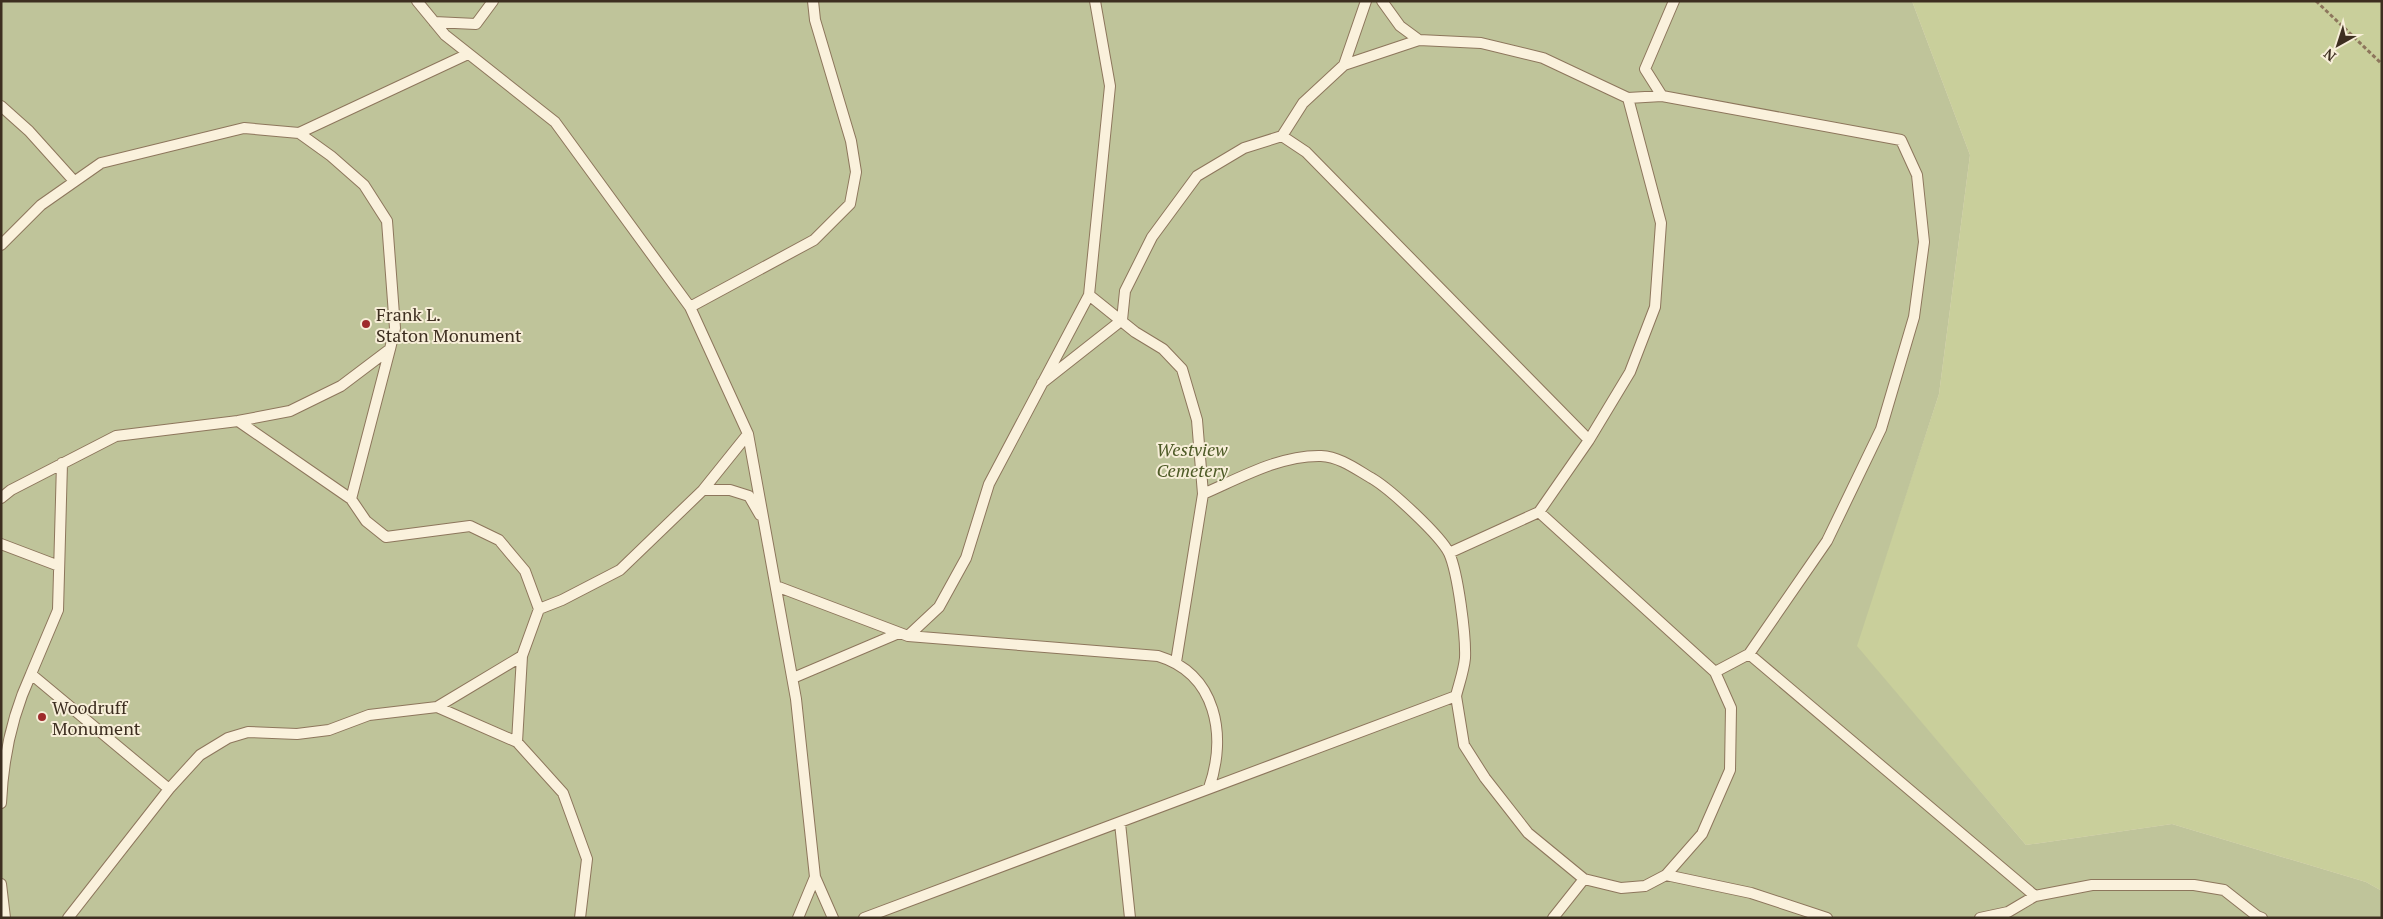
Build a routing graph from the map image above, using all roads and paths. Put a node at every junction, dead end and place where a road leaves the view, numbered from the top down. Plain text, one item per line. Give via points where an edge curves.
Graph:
1 (417, 1) edge
2 (493, 1) edge
3 (813, 1) edge
4 (1095, 1) edge
5 (1366, 1) edge
6 (1382, 1) edge
7 (1674, 1) edge
8 (2316, 1) edge
9 (434, 22) junction
10 (1419, 40) junction
11 (468, 54) junction
12 (2382, 64) edge
13 (1344, 65) junction
14 (1662, 96) junction
15 (1628, 98) junction
16 (1, 106) edge
17 (299, 133) junction
18 (1282, 136) junction
19 (74, 181) junction
20 (1, 245) edge
21 (1089, 295) junction
22 (690, 307) junction
23 (1122, 320) junction
24 (390, 349) junction
25 (1042, 383) junction
26 (238, 421) junction
27 (748, 434) junction
28 (1589, 440) junction
29 (62, 463) junction
30 (703, 490) junction
31 (1203, 494) junction
32 (1, 498) edge
33 (351, 500) junction
34 (1539, 512) junction
35 (764, 520) junction
36 (1, 544) edge
37 (1449, 553) junction
38 (59, 566) junction
39 (776, 586) junction
40 (539, 609) junction
41 (903, 635) junction
42 (1749, 654) junction
43 (522, 656) junction
44 (1176, 662) junction
45 (1715, 672) junction
46 (31, 674) junction
47 (793, 678) junction
48 (1456, 696) junction
49 (436, 707) junction
50 (517, 742) junction
51 (1208, 788) junction
52 (169, 789) junction
53 (1, 802) edge
54 (1120, 823) junction
55 (1666, 876) junction
56 (815, 877) junction
57 (1584, 879) junction
58 (1, 884) edge
59 (2034, 896) junction
60 (2259, 917) edge
61 (5, 918) edge
62 (68, 918) edge
63 (580, 918) edge
64 (798, 918) edge
65 (834, 918) edge
66 (864, 918) edge
67 (1130, 918) edge
68 (1552, 918) edge
69 (1827, 918) edge
70 (1980, 918) edge

1 - 9 lane
2 - 9 lane via 476,24
3 - 22 lane via 815,20 856,172 850,204 814,240
4 - 21 lane via 1110,86
5 - 13 lane
6 - 10 lane via 1400,26
7 - 14 lane via 1645,69
8 - 12 path
9 - 11 lane
10 - 13 lane
10 - 15 lane via 1481,43 1543,58
11 - 17 lane
11 - 22 lane via 555,122
13 - 18 lane via 1303,103
14 - 15 lane
14 - 42 lane via 1901,140 1917,175 1924,242 1914,317 1881,430 1827,541
15 - 28 lane via 1661,223 1655,307 1630,372
16 - 19 lane via 29,131
17 - 19 lane via 244,128 100,163
17 - 24 lane via 364,185 387,221 395,328
18 - 23 lane via 1244,148 1197,176 1152,238 1125,291
18 - 28 lane via 1306,152
19 - 20 lane via 41,205
21 - 23 lane
21 - 25 lane
22 - 27 lane
23 - 25 lane
23 - 31 lane via 1163,349 1182,369 1197,420
24 - 26 lane via 341,386 290,411
24 - 33 lane
25 - 41 lane via 989,484 966,558 939,607
26 - 29 lane via 116,436
26 - 33 lane
27 - 30 lane
27 - 35 lane
28 - 34 lane
29 - 32 lane
29 - 38 lane
30 - 35 lane via 730,490 749,496
30 - 40 lane via 620,570
31 - 37 lane via 1264,467 1304,457 1324,456 1344,461 1387,488 1422,521
31 - 44 lane
33 - 40 lane via 366,520 386,537 470,526 499,540 524,571
34 - 37 lane
34 - 45 lane
35 - 39 lane
36 - 38 lane
37 - 48 lane via 1461,606 1465,660
38 - 46 lane via 58,610
39 - 41 lane
39 - 47 lane
40 - 43 lane
41 - 44 lane via 1158,656
41 - 47 lane
42 - 45 lane
42 - 59 lane
43 - 49 lane
43 - 50 lane
44 - 51 lane via 1208,695 1215,714 1215,769
45 - 55 lane via 1731,708 1730,770 1702,834
46 - 52 lane
46 - 53 lane via 18,702 2,768
47 - 56 lane
48 - 51 lane
48 - 57 lane via 1464,745 1485,778 1528,833
49 - 50 lane
49 - 52 lane via 369,715 329,730 297,734 248,732 228,738 200,754
50 - 63 lane via 563,793 587,859
51 - 54 lane
52 - 62 lane
54 - 66 lane
54 - 67 lane
55 - 57 lane via 1645,886 1621,888
55 - 69 lane via 1751,893
56 - 64 lane
56 - 65 lane
57 - 68 lane
58 - 61 lane
59 - 60 lane via 2092,885 2194,885 2224,890
59 - 70 lane via 2008,912

